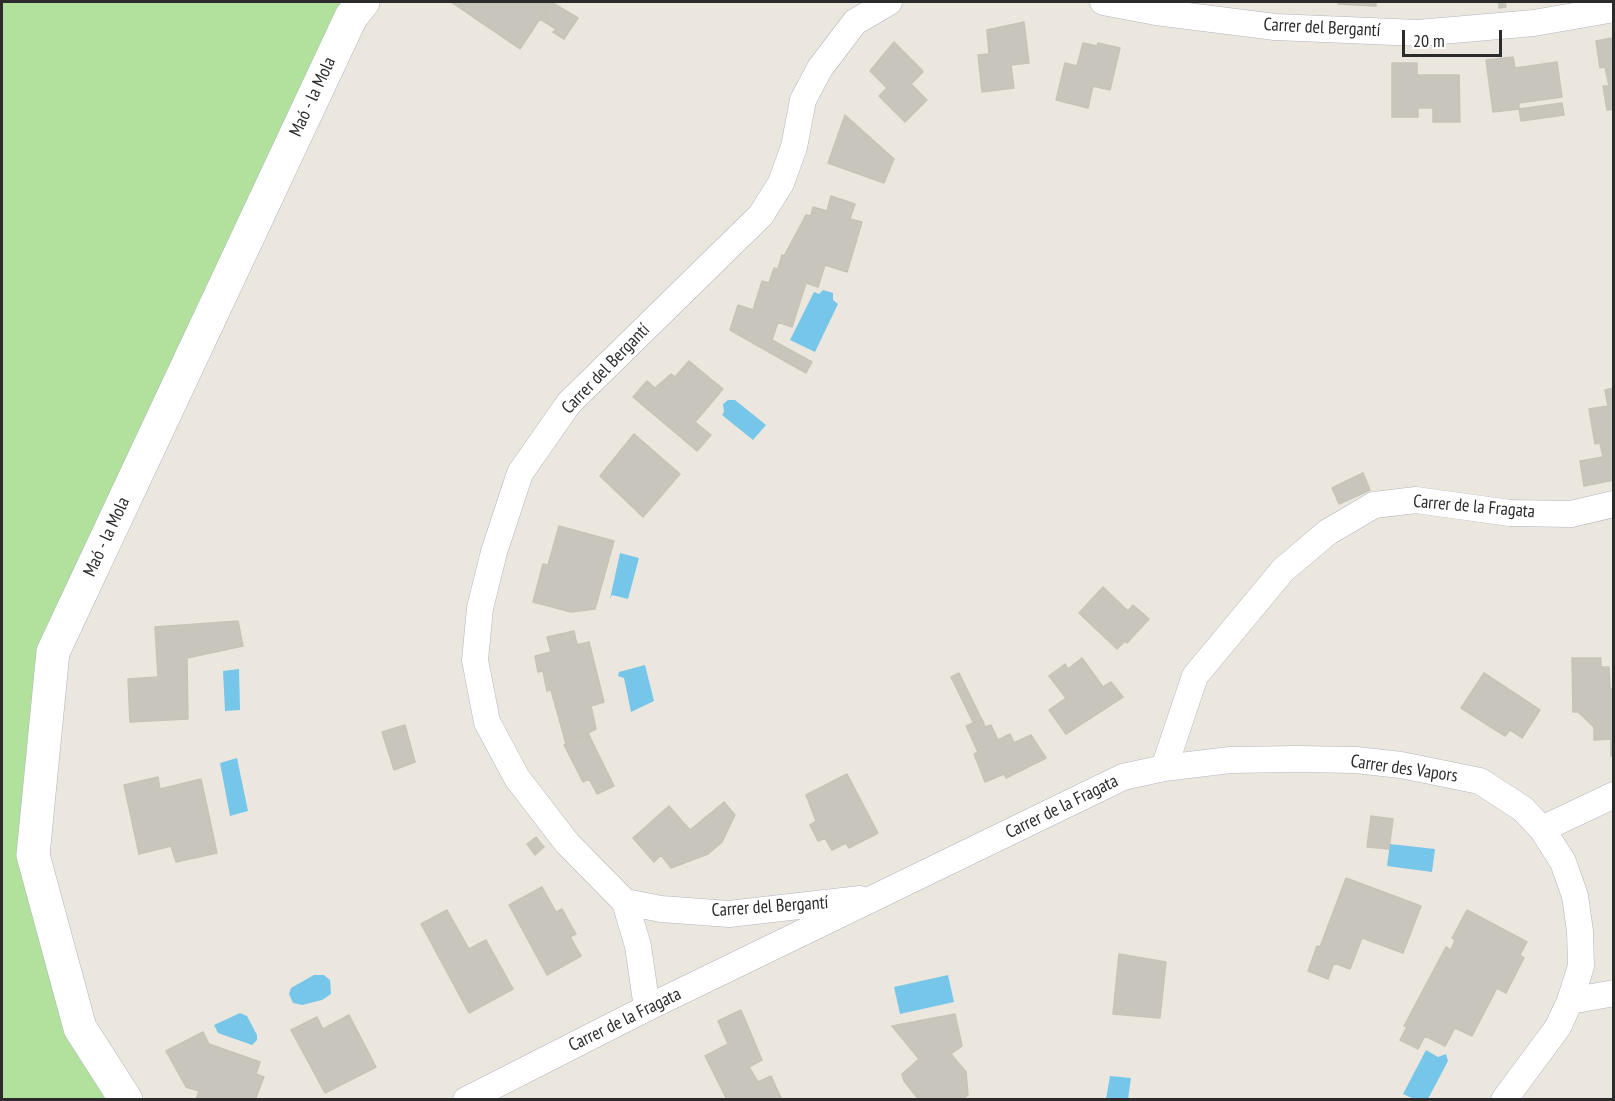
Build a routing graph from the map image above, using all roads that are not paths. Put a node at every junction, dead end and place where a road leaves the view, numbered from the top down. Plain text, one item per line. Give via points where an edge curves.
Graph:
1 (363, 2) edge
2 (889, 2) edge
3 (1103, 2) edge
4 (1614, 9) edge
5 (1614, 504) edge
6 (1164, 768) junction
7 (1614, 795) edge
8 (1542, 829) junction
9 (880, 897) junction
10 (625, 902) junction
11 (1614, 993) edge
12 (1570, 1001) junction
13 (647, 1008) junction
14 (126, 1100) edge
15 (466, 1100) edge
16 (1504, 1100) edge

1 - 14 street, Maó - la Mola via 351,17 53,652 33,855 80,1029
2 - 10 street, Carrer del Bergantí via 855,22 820,68 802,100 794,147 781,183 761,215 569,403 520,473 494,552 480,608 475,660 487,722 517,778 560,834
3 - 4 street, Carrer del Bergantí via 1275,27 1418,33 1534,23
5 - 6 street, Carrer de la Fragata via 1571,513 1510,513 1416,500 1374,505 1328,532 1282,570 1195,676
6 - 8 street, Carrer des Vapors via 1230,760 1298,759 1356,760 1431,770 1480,782 1523,809
6 - 9 street, Carrer de la Fragata via 1123,777
7 - 8 street
8 - 12 street, Carrer des Vapors via 1563,862 1575,896 1581,966
9 - 10 street, Carrer del Bergantí via 729,914
9 - 13 street, Carrer de la Fragata
10 - 13 street, Carrer del Bergantí via 638,946
11 - 12 street
12 - 16 street, Carrer des Vapors via 1547,1045
13 - 15 street, Carrer de la Fragata

